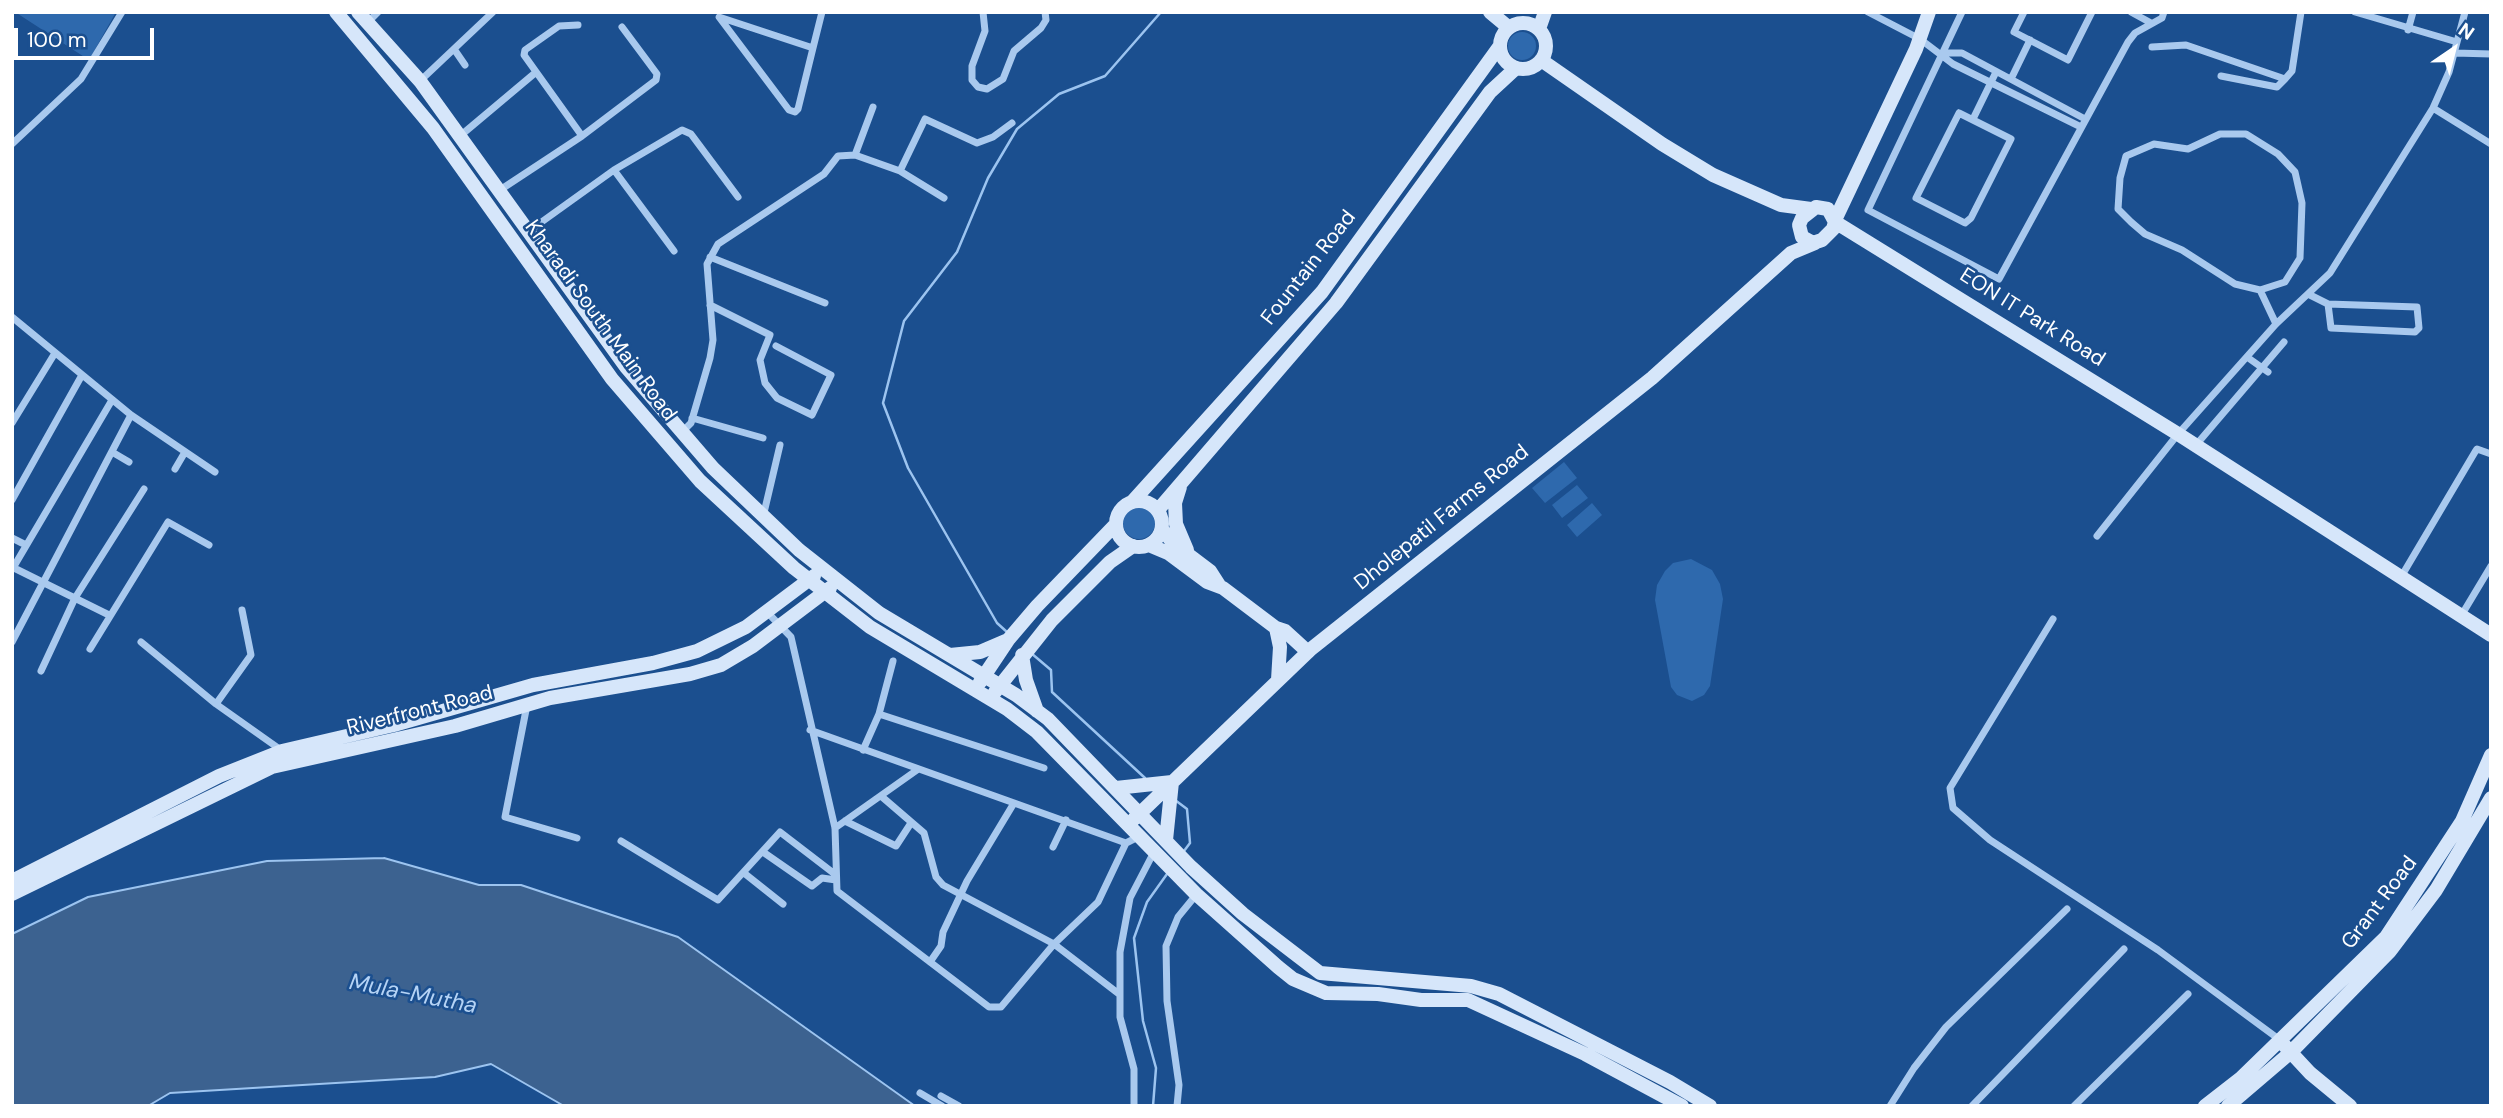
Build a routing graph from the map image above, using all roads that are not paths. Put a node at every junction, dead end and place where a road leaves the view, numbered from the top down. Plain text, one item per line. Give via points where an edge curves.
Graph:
1 (122, 12) edge
2 (336, 12) edge
3 (378, 12) edge
4 (493, 12) edge
5 (822, 12) edge
6 (983, 12) edge
7 (1045, 12) edge
8 (1490, 12) edge
9 (1545, 12) edge
10 (1868, 12) edge
11 (1930, 12) edge
12 (1962, 12) edge
13 (2024, 12) edge
14 (2092, 12) edge
15 (2131, 12) edge
16 (2164, 12) edge
17 (2301, 12) edge
18 (2355, 12) edge
19 (2413, 12) edge
20 (2465, 12) edge
21 (720, 15) edge
22 (1527, 17) edge
23 (362, 18) edge
24 (2151, 23) junction
25 (578, 25) dead end
26 (622, 27) dead end
27 (1508, 27) junction
28 (1539, 29) junction
29 (2408, 30) junction
30 (1920, 39) junction
31 (2030, 40) junction
32 (2457, 43) junction
33 (1499, 47) junction
34 (2152, 47) dead end
35 (813, 48) junction
36 (454, 49) junction
37 (1942, 53) junction
38 (2455, 53) junction
39 (2491, 54) edge
40 (1541, 60) junction
41 (465, 65) dead end
42 (1516, 68) junction
43 (1996, 72) junction
44 (535, 73) junction
45 (2221, 76) dead end
46 (2011, 79) junction
47 (2285, 79) junction
48 (420, 81) junction
49 (1992, 83) junction
50 (873, 107) dead end
51 (2433, 108) junction
52 (1973, 119) junction
53 (2085, 119) junction
54 (1012, 123) dead end
55 (2081, 127) junction
56 (460, 136) junction
57 (582, 136) junction
58 (12, 144) edge
59 (2491, 144) edge
60 (855, 155) junction
61 (614, 170) junction
62 (900, 171) junction
63 (1851, 183) junction
64 (500, 190) junction
65 (738, 197) dead end
66 (944, 198) dead end
67 (1781, 205) junction
68 (1815, 208) junction
69 (1835, 221) junction
70 (1799, 229) junction
71 (529, 231) junction
72 (1821, 239) junction
73 (1863, 239) junction
74 (674, 251) dead end
75 (1791, 253) junction
76 (710, 257) junction
77 (2260, 290) junction
78 (2310, 295) junction
79 (825, 303) dead end
80 (2328, 304) junction
81 (710, 305) junction
82 (12, 317) edge
83 (2276, 324) junction
84 (2284, 342) dead end
85 (776, 346) dead end
86 (55, 353) junction
87 (2247, 357) junction
88 (2265, 370) junction
89 (82, 375) junction
90 (111, 400) junction
91 (131, 415) junction
92 (692, 418) junction
93 (12, 423) edge
94 (681, 433) junction
95 (2178, 434) junction
96 (763, 438) dead end
97 (780, 445) dead end
98 (2196, 446) junction
99 (112, 452) junction
100 (185, 452) junction
101 (2491, 454) edge
102 (129, 462) dead end
103 (176, 469) dead end
104 (215, 472) dead end
105 (1181, 482) junction
106 (144, 489) dead end
107 (12, 500) edge
108 (1133, 502) junction
109 (1158, 510) junction
110 (763, 517) junction
111 (1116, 524) junction
112 (1162, 529) junction
113 (2097, 536) dead end
114 (12, 538) edge
115 (26, 545) junction
116 (209, 545) dead end
117 (1149, 545) junction
118 (1133, 547) junction
119 (1192, 557) junction
120 (2491, 566) edge
121 (12, 567) edge
122 (824, 570) junction
123 (2401, 577) junction
124 (809, 580) junction
125 (42, 582) junction
126 (839, 582) junction
127 (1219, 585) junction
128 (824, 592) junction
129 (75, 598) junction
130 (242, 610) dead end
131 (766, 611) junction
132 (109, 615) junction
133 (2461, 616) junction
134 (2053, 619) dead end
135 (780, 624) junction
136 (1277, 633) junction
137 (2491, 635) edge
138 (1012, 636) junction
139 (12, 642) edge
140 (141, 642) dead end
141 (90, 649) dead end
142 (1027, 650) junction
143 (950, 655) junction
144 (1304, 655) junction
145 (893, 661) dead end
146 (41, 671) dead end
147 (984, 676) junction
148 (1278, 680) junction
149 (1000, 685) junction
150 (975, 690) junction
151 (990, 699) junction
152 (216, 704) junction
153 (527, 704) junction
154 (1037, 711) junction
155 (879, 714) junction
156 (810, 730) junction
157 (863, 750) junction
158 (282, 751) junction
159 (2491, 755) edge
160 (298, 759) junction
161 (1044, 768) dead end
162 (917, 770) junction
163 (1172, 782) junction
164 (1116, 788) junction
165 (881, 796) junction
166 (2491, 798) edge
167 (1014, 803) junction
168 (1140, 813) junction
169 (1066, 820) junction
170 (845, 821) junction
171 (911, 823) junction
172 (1129, 825) junction
173 (835, 828) junction
174 (577, 838) dead end
175 (1133, 840) junction
176 (621, 841) dead end
177 (1169, 844) junction
178 (1053, 847) dead end
179 (763, 852) junction
180 (1159, 856) junction
181 (1188, 863) junction
182 (744, 873) junction
183 (1177, 875) junction
184 (836, 877) junction
185 (12, 881) edge
186 (12, 894) edge
187 (1196, 894) junction
188 (961, 895) junction
189 (783, 904) dead end
190 (2067, 909) dead end
191 (1054, 944) junction
192 (2124, 949) dead end
193 (930, 962) junction
194 (2188, 993) dead end
195 (1119, 994) junction
196 (2280, 1040) junction
197 (2290, 1053) junction
198 (1638, 1074) junction
199 (920, 1093) dead end
200 (941, 1096) dead end
201 (942, 1106) edge
202 (959, 1106) edge
203 (1134, 1106) edge
204 (1177, 1106) edge
205 (1682, 1106) edge
206 (1710, 1106) edge
207 (1891, 1106) edge
208 (1972, 1106) edge
209 (2074, 1106) edge
210 (2205, 1106) edge
211 (2228, 1106) edge
212 (2350, 1106) edge

1 - 58 street via 81,79
2 - 124 street, Kharadi South Main Road via 433,128 636,409 734,514
3 - 23 street
4 - 36 street
5 - 35 street
6 - 7 street via 985,31 972,66 972,80 987,89 1003,79 1014,51 1041,28
8 - 27 street
9 - 28 street
10 - 30 street
11 - 30 street
12 - 37 street
13 - 31 street via 2014,32
14 - 31 street via 2068,60
15 - 24 street
16 - 24 street
17 - 47 street via 2292,71
18 - 29 street
19 - 29 street
20 - 32 street
21 - 35 street
21 - 35 street via 789,110 798,108
22 - 27 street
22 - 28 street
23 - 48 street, Kharadi South Main Road
24 - 53 street via 2128,42
25 - 44 street via 559,26 525,50
26 - 57 street via 657,74 656,80
27 - 33 street, Fountain Road
28 - 40 street via 1546,47
29 - 32 street
30 - 37 street
30 - 63 street
31 - 46 street
32 - 38 street
33 - 42 street via 1503,58
33 - 108 street, Fountain Road via 1322,292
34 - 47 street via 2186,45
36 - 41 street
36 - 48 street
37 - 43 street via 1962,53
37 - 49 street via 1953,64
37 - 55 street via 1868,210 1999,279
38 - 39 street
38 - 51 street
40 - 42 street, Fountain Road via 1528,68
40 - 67 street via 1688,160
42 - 105 street, Fountain Road via 1490,92 1336,303
43 - 46 street
43 - 49 street
44 - 56 street
44 - 57 street
45 - 47 street via 2277,87
46 - 53 street
48 - 56 street, Kharadi South Main Road
49 - 52 street
49 - 55 street
50 - 60 street
51 - 59 street
51 - 78 street via 2330,273
52 - 52 street via 1959,113 1916,194 1918,201 1965,223 2011,139
53 - 55 street
54 - 62 street via 977,143 925,119
56 - 64 street, Kharadi South Main Road
57 - 64 street
60 - 62 street
60 - 76 street via 838,156 824,174 718,244
61 - 65 street via 673,133 687,130
61 - 71 street
61 - 74 street
62 - 66 street
63 - 68 street
63 - 69 street
64 - 71 street, Kharadi South Main Road
67 - 68 street
67 - 70 street
68 - 69 street, EON IT Park Road via 1828,209
68 - 70 street, Dholepatil Farms Road
69 - 72 street
69 - 73 street, EON IT Park Road
70 - 72 street via 1806,240
70 - 75 street, Dholepatil Farms Road
71 - 94 street, Kharadi South Main Road via 620,359
72 - 73 street
72 - 75 street, Dholepatil Farms Road
73 - 95 street, EON IT Park Road
75 - 144 street, Dholepatil Farms Road via 1652,379
76 - 79 street
76 - 81 street
77 - 77 street via 2285,282 2300,258 2302,203 2295,172 2278,154 2246,134 2220,134 2188,149 2154,144 2126,156 2118,209 2146,234 2182,250 2235,284
77 - 83 street
78 - 80 street
78 - 83 street
80 - 80 street via 2417,307 2419,328 2415,332 2331,328
81 - 85 street via 770,335 760,360 765,383 777,398 812,415 831,375
81 - 92 street via 710,358
82 - 86 street
83 - 87 street
84 - 88 street
86 - 89 street
86 - 93 street
87 - 88 street
87 - 95 street
88 - 98 street
89 - 90 street
89 - 107 street
90 - 91 street
90 - 115 street
91 - 99 street
91 - 100 street
92 - 94 street
92 - 96 street
94 - 110 street, Kharadi South Main Road
95 - 98 street, EON IT Park Road
95 - 113 street
97 - 110 street
98 - 123 street, EON IT Park Road
99 - 102 street
99 - 125 street
100 - 103 street
100 - 104 street
101 - 123 street via 2477,449
105 - 109 street, Fountain Road
105 - 119 street via 1176,524
106 - 129 street
108 - 109 street via 1147,502
108 - 111 street, Fountain Road via 1122,508
109 - 112 street
110 - 122 street, Kharadi South Main Road
111 - 118 street via 1120,536
111 - 138 street, Fountain Road
112 - 117 street
112 - 119 street
114 - 115 street
115 - 121 street
116 - 132 street via 168,522
117 - 118 street
117 - 127 street
118 - 142 street via 1110,562
119 - 127 street
120 - 133 street
121 - 125 street
122 - 124 street, Riverfront Road
122 - 126 street, Kharadi South Main Road
123 - 133 street, EON IT Park Road
124 - 128 street, Kharadi South Main Road
124 - 131 street, Riverfront Road
125 - 129 street
125 - 139 street
126 - 128 street, Riverfront Road
126 - 143 street, Kharadi South Main Road via 879,613
127 - 136 street
128 - 135 street, Riverfront Road
128 - 150 street, Kharadi South Main Road
129 - 132 street
129 - 146 street
130 - 152 street via 251,655
131 - 135 street
131 - 158 street, Riverfront Road via 697,651 533,685
132 - 141 street
133 - 137 street, EON IT Park Road
134 - 196 street via 1950,788 1954,808 1990,840 2158,950
135 - 153 street, Riverfront Road via 721,665
135 - 156 street via 790,637
136 - 144 street via 1285,631
136 - 148 street
138 - 143 street via 980,652
138 - 147 street, Fountain Road
140 - 152 street
142 - 149 street
142 - 154 street via 1026,680
143 - 147 street, Kharadi South Main Road
144 - 148 street, Dholepatil Farms Road
145 - 155 street
147 - 149 street, Kharadi South Main Road
147 - 150 street, Fountain Road
148 - 163 street, Dholepatil Farms Road
149 - 151 street
149 - 154 street, Kharadi South Main Road
150 - 151 street, Kharadi South Main Road
151 - 172 street, Kharadi South Main Road via 1037,732
152 - 158 street
153 - 160 street, Riverfront Road via 397,740
153 - 174 street via 505,817
154 - 164 street, Kharadi South Main Road
155 - 157 street
155 - 161 street
156 - 157 street
156 - 173 street
157 - 162 street
158 - 160 street
158 - 185 street, Riverfront Road via 219,776
159 - 196 street, Grant Road via 2462,821 2386,937
160 - 186 street, Riverfront Road via 239,780
162 - 165 street
162 - 167 street
163 - 164 street
163 - 168 street, Dholepatil Farms Road
163 - 177 street
164 - 168 street, Kharadi South Main Road
165 - 170 street
165 - 171 street
166 - 197 street, Grant Road via 2436,890 2390,951
167 - 169 street
167 - 188 street
168 - 172 street, Dholepatil Farms Road
168 - 177 street, Kharadi South Main Road
169 - 175 street
169 - 178 street
170 - 171 street via 896,846
170 - 173 street
171 - 188 street via 924,833 936,877
172 - 175 street, Kharadi South Main Road
173 - 184 street
175 - 180 street, Kharadi South Main Road
175 - 191 street via 1105,893
176 - 182 street via 718,900
177 - 180 street
177 - 181 street, Kharadi South Main Road
179 - 182 street
179 - 184 street via 811,886 822,878
179 - 184 street via 780,832
180 - 183 street, Kharadi South Main Road
180 - 195 street via 1130,898 1124,919
181 - 183 street
181 - 198 street, Kharadi South Main Road via 1242,914 1320,973 1471,986 1499,994
182 - 189 street
183 - 187 street, Kharadi South Main Road
184 - 193 street via 837,891
187 - 198 street, Kharadi South Main Road via 1293,979 1326,993 1468,1000
187 - 204 street via 1178,917 1166,946
188 - 191 street
188 - 193 street via 943,932 942,946
190 - 207 street via 1946,1027
191 - 193 street via 996,1010
191 - 195 street
192 - 208 street
194 - 209 street
195 - 203 street via 1120,1017 1134,1069
196 - 197 street
196 - 210 street, Grant Road
197 - 211 street, Grant Road
197 - 212 street
198 - 205 street
198 - 206 street
199 - 201 street
200 - 202 street

